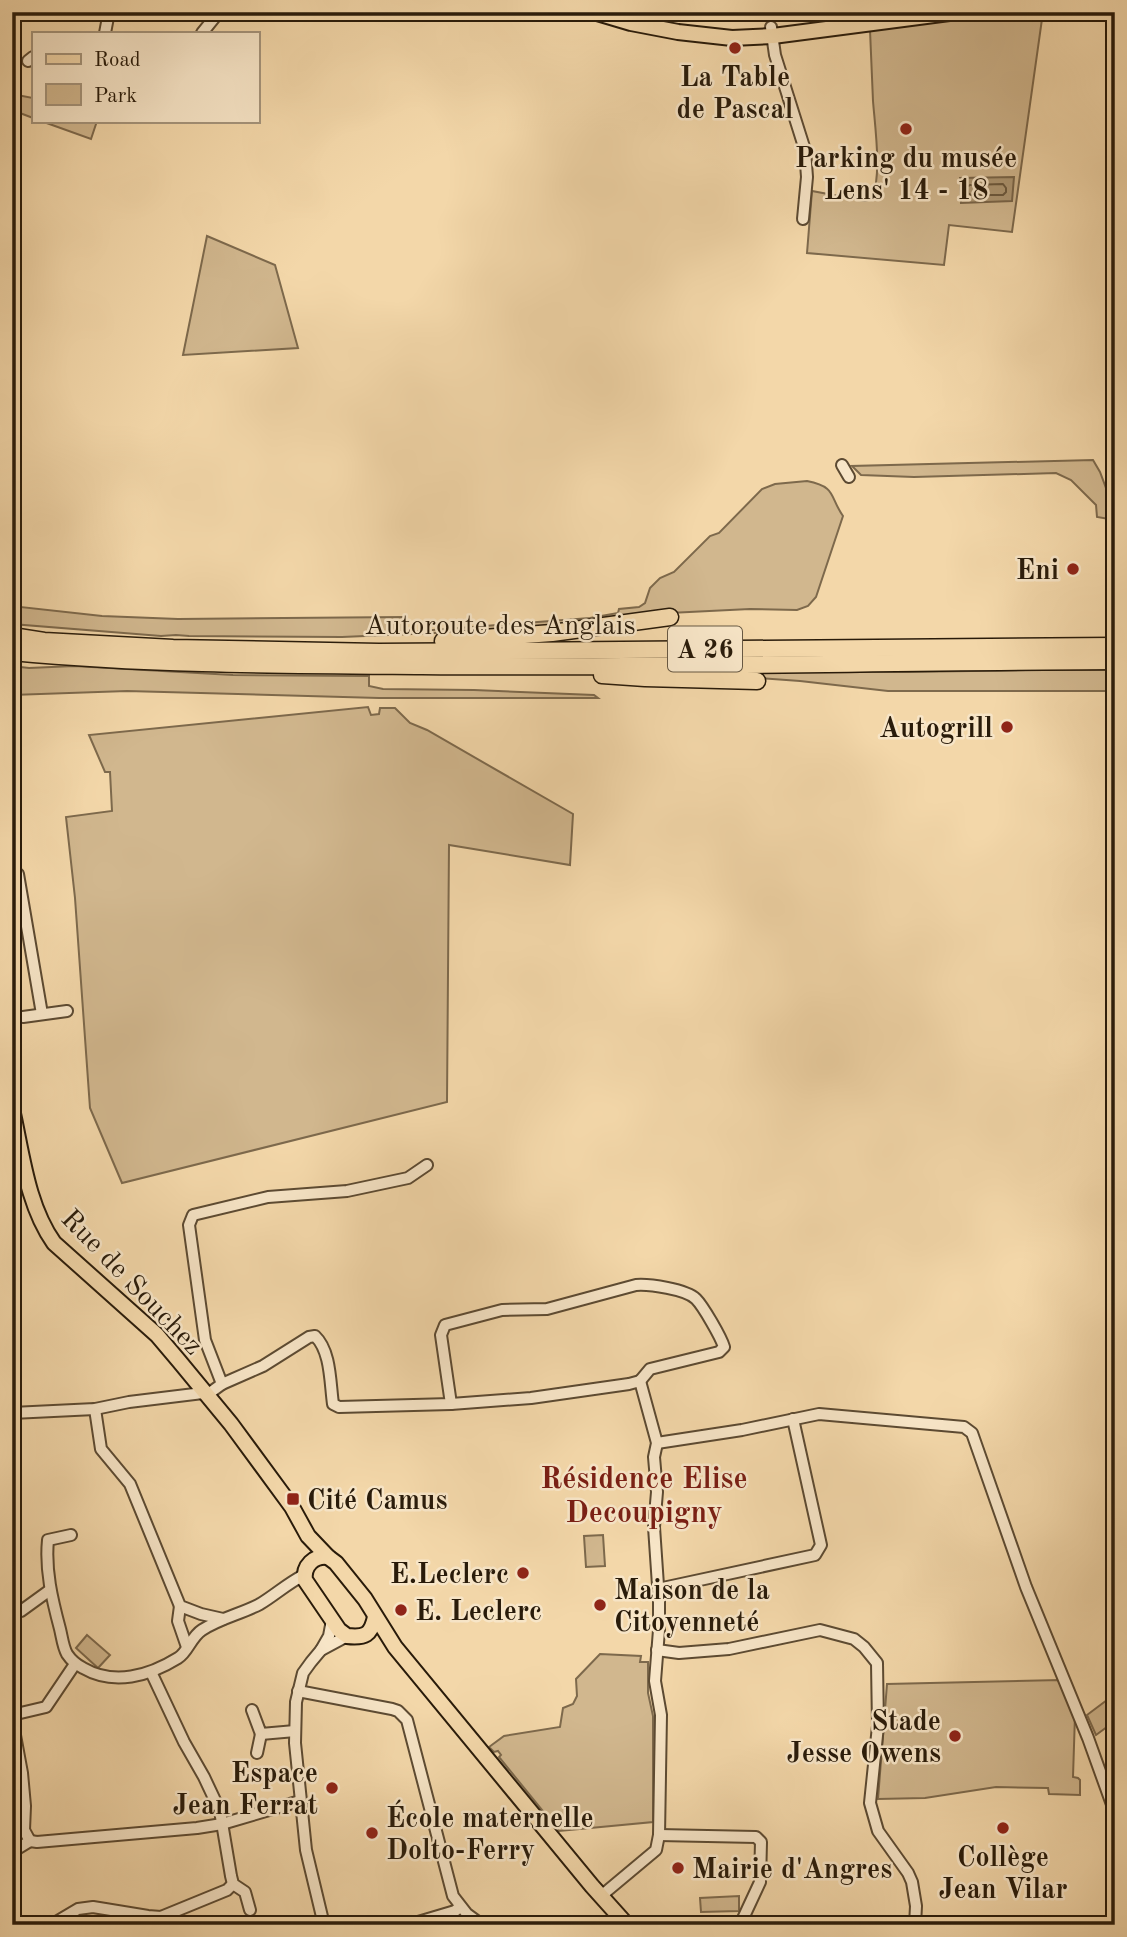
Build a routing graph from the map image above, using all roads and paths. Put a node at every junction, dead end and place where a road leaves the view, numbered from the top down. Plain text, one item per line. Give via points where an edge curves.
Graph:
1 (109, 12) edge
2 (219, 12) edge
3 (594, 12) edge
4 (957, 12) edge
5 (902, 15) edge
6 (105, 32) edge
7 (203, 32) edge
8 (772, 32) junction
9 (803, 219) dead end
10 (842, 466) dead end
11 (849, 477) dead end
12 (670, 617) dead end
13 (12, 636) edge
14 (1115, 646) edge
15 (296, 650) junction
16 (12, 652) edge
17 (1115, 661) edge
18 (518, 667) junction
19 (757, 681) dead end
20 (12, 870) edge
21 (67, 1011) dead end
22 (42, 1014) junction
23 (23, 1017) dead end
24 (12, 1109) edge
25 (426, 1164) dead end
26 (640, 1381) junction
27 (222, 1384) junction
28 (205, 1394) junction
29 (450, 1404) junction
30 (95, 1409) junction
31 (12, 1413) edge
32 (793, 1419) junction
33 (657, 1443) junction
34 (71, 1535) dead end
35 (308, 1536) junction
36 (328, 1557) junction
37 (306, 1570) junction
38 (658, 1589) junction
39 (50, 1590) junction
40 (180, 1606) junction
41 (12, 1614) edge
42 (375, 1617) junction
43 (223, 1619) junction
44 (332, 1620) junction
45 (347, 1636) junction
46 (363, 1636) junction
47 (187, 1647) junction
48 (395, 1647) junction
49 (321, 1650) junction
50 (657, 1650) junction
51 (75, 1664) junction
52 (151, 1672) junction
53 (298, 1692) junction
54 (252, 1710) dead end
55 (12, 1717) edge
56 (295, 1731) junction
57 (261, 1734) junction
58 (257, 1753) dead end
59 (300, 1801) junction
60 (1115, 1813) edge
61 (222, 1824) junction
62 (659, 1835) junction
63 (30, 1841) junction
64 (12, 1852) edge
65 (233, 1884) junction
66 (601, 1896) junction
67 (460, 1907) junction
68 (250, 1910) dead end
69 (418, 1922) dead end
70 (51, 1925) edge
71 (324, 1925) edge
72 (482, 1925) edge
73 (627, 1925) edge
74 (740, 1925) edge
75 (915, 1925) edge

1 - 6 street
2 - 7 street
3 - 8 main road via 678,32 732,38
4 - 5 main road
5 - 8 main road
8 - 9 street via 806,159
10 - 11 street
12 - 15 highway via 512,636 323,643
13 - 15 highway, Autoroute des Anglais / A 26 via 173,648
14 - 15 highway, Autoroute des Anglais / A 26
16 - 18 highway, Autoroute des Anglais / A 26 via 168,663
17 - 18 highway, Autoroute des Anglais / A 26
18 - 19 highway via 645,678
20 - 22 street via 18,874
21 - 22 street
22 - 23 street
24 - 28 main road, Rue de Souchez via 44,1228 68,1256 157,1335
25 - 27 street via 408,1178 346,1191 268,1197 193,1215 189,1225 205,1340
26 - 29 street via 531,1398
26 - 29 street via 650,1369 724,1347 694,1297 643,1284 547,1309 502,1310 445,1325 441,1335
26 - 33 street
27 - 28 street
27 - 29 street via 315,1335 326,1356 333,1404
28 - 30 street
28 - 35 main road, Rue de Souchez via 292,1507
30 - 31 street
30 - 40 street via 101,1449 130,1484
32 - 33 street
32 - 38 street via 821,1545 816,1555
32 - 60 street via 819,1414 964,1427 972,1433 1026,1587
33 - 38 street
34 - 39 street via 48,1539
35 - 36 main road, Rue de Souchez
35 - 37 main road
36 - 37 main road via 319,1556
36 - 42 main road, Rue de Souchez
37 - 43 street via 261,1603
37 - 44 main road via 306,1583
38 - 50 street
39 - 41 street
39 - 51 street via 66,1653
40 - 43 street
40 - 47 street via 178,1621
42 - 46 main road via 373,1627
42 - 48 main road
43 - 47 street via 200,1631
44 - 45 main road
44 - 49 street
45 - 46 main road
45 - 49 street
46 - 48 main road
47 - 52 street via 181,1657
48 - 66 main road
49 - 53 street via 303,1673
50 - 62 street
50 - 75 street via 729,1649 820,1630 854,1639 864,1647 877,1663 878,1726 870,1803 878,1831 912,1882
51 - 52 street via 108,1678
51 - 55 street via 46,1707
52 - 61 street via 214,1797
53 - 56 street
53 - 67 street via 385,1707 407,1720 453,1896
54 - 57 street
55 - 63 street via 22,1773 24,1830
56 - 57 street
56 - 59 street
57 - 58 street
59 - 61 street
59 - 71 street
61 - 63 street
61 - 65 street
62 - 66 street via 656,1850
62 - 74 street via 757,1837 761,1842 760,1882
63 - 64 street
65 - 68 street via 246,1892
65 - 70 street via 160,1917 93,1907 78,1909
66 - 73 main road
67 - 69 street
67 - 72 street

